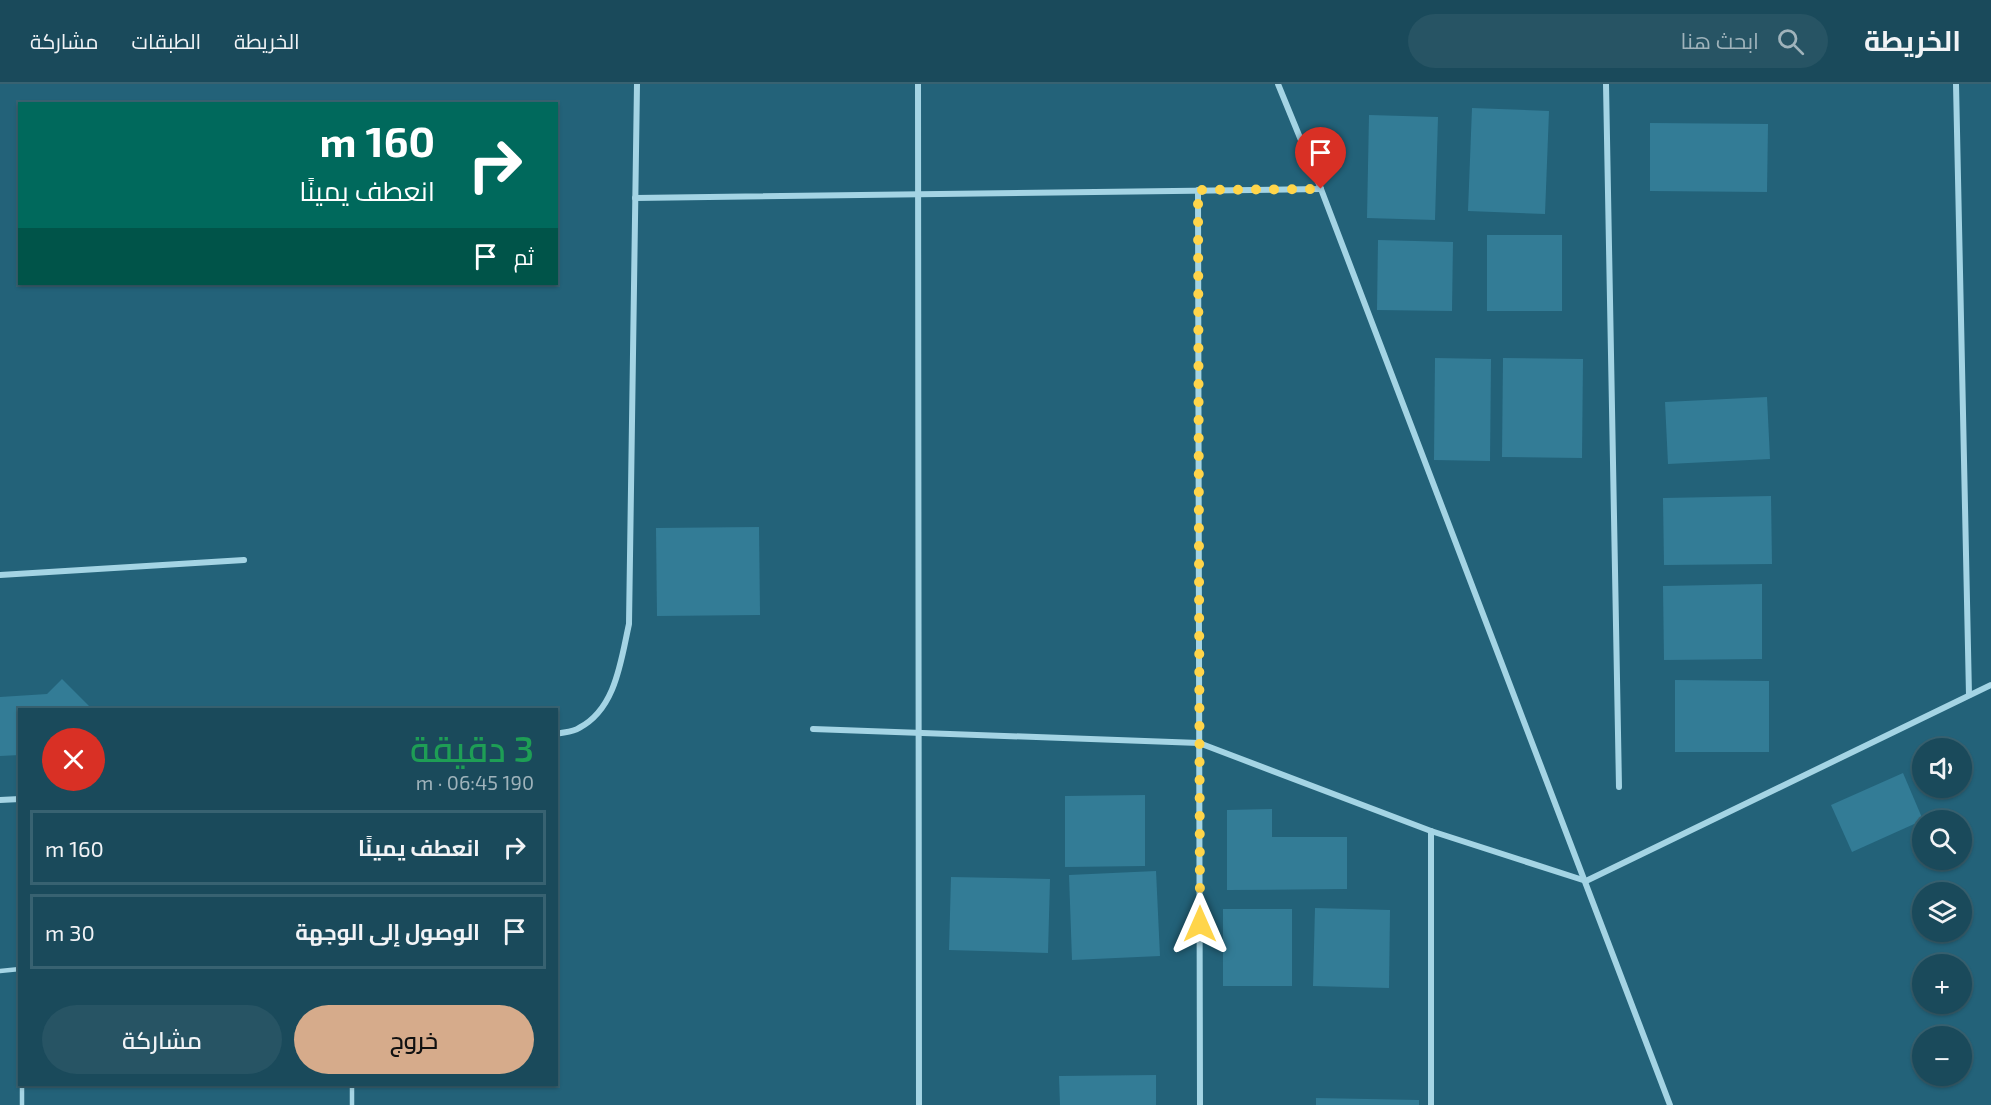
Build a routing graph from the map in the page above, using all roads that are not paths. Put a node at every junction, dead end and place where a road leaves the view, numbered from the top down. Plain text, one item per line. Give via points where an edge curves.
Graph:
1 (637, 84) edge
2 (918, 84) edge
3 (1278, 84) edge
4 (1606, 84) edge
5 (1956, 84) edge
6 (1321, 189) junction
7 (1198, 190) junction
8 (918, 194) junction
9 (635, 198) junction
10 (244, 560) dead end
11 (0, 575) edge
12 (1991, 685) edge
13 (1969, 695) junction
14 (813, 729) dead end
15 (919, 732) junction
16 (558, 734) edge
17 (1199, 743) junction
18 (1619, 787) dead end
19 (18, 798) edge
20 (0, 801) edge
21 (1431, 831) junction
22 (1586, 881) junction
23 (18, 969) edge
24 (0, 971) edge
25 (22, 1086) edge
26 (352, 1086) edge
27 (22, 1105) edge
28 (352, 1105) edge
29 (919, 1105) edge
30 (1200, 1105) edge
31 (1431, 1105) edge
32 (1670, 1105) edge

1 - 9 street
2 - 8 street
3 - 6 street
4 - 18 street
5 - 13 street
6 - 7 street
6 - 22 street
7 - 8 street
7 - 17 street
8 - 9 street
8 - 15 street
9 - 16 street via 629,624 616,679 601,710 579,729
10 - 11 street
12 - 13 street
13 - 22 street
14 - 15 street
15 - 17 street
15 - 29 street
17 - 21 street
17 - 30 street
19 - 20 street
21 - 22 street
21 - 31 street
22 - 32 street
23 - 24 lane
25 - 27 lane
26 - 28 lane

